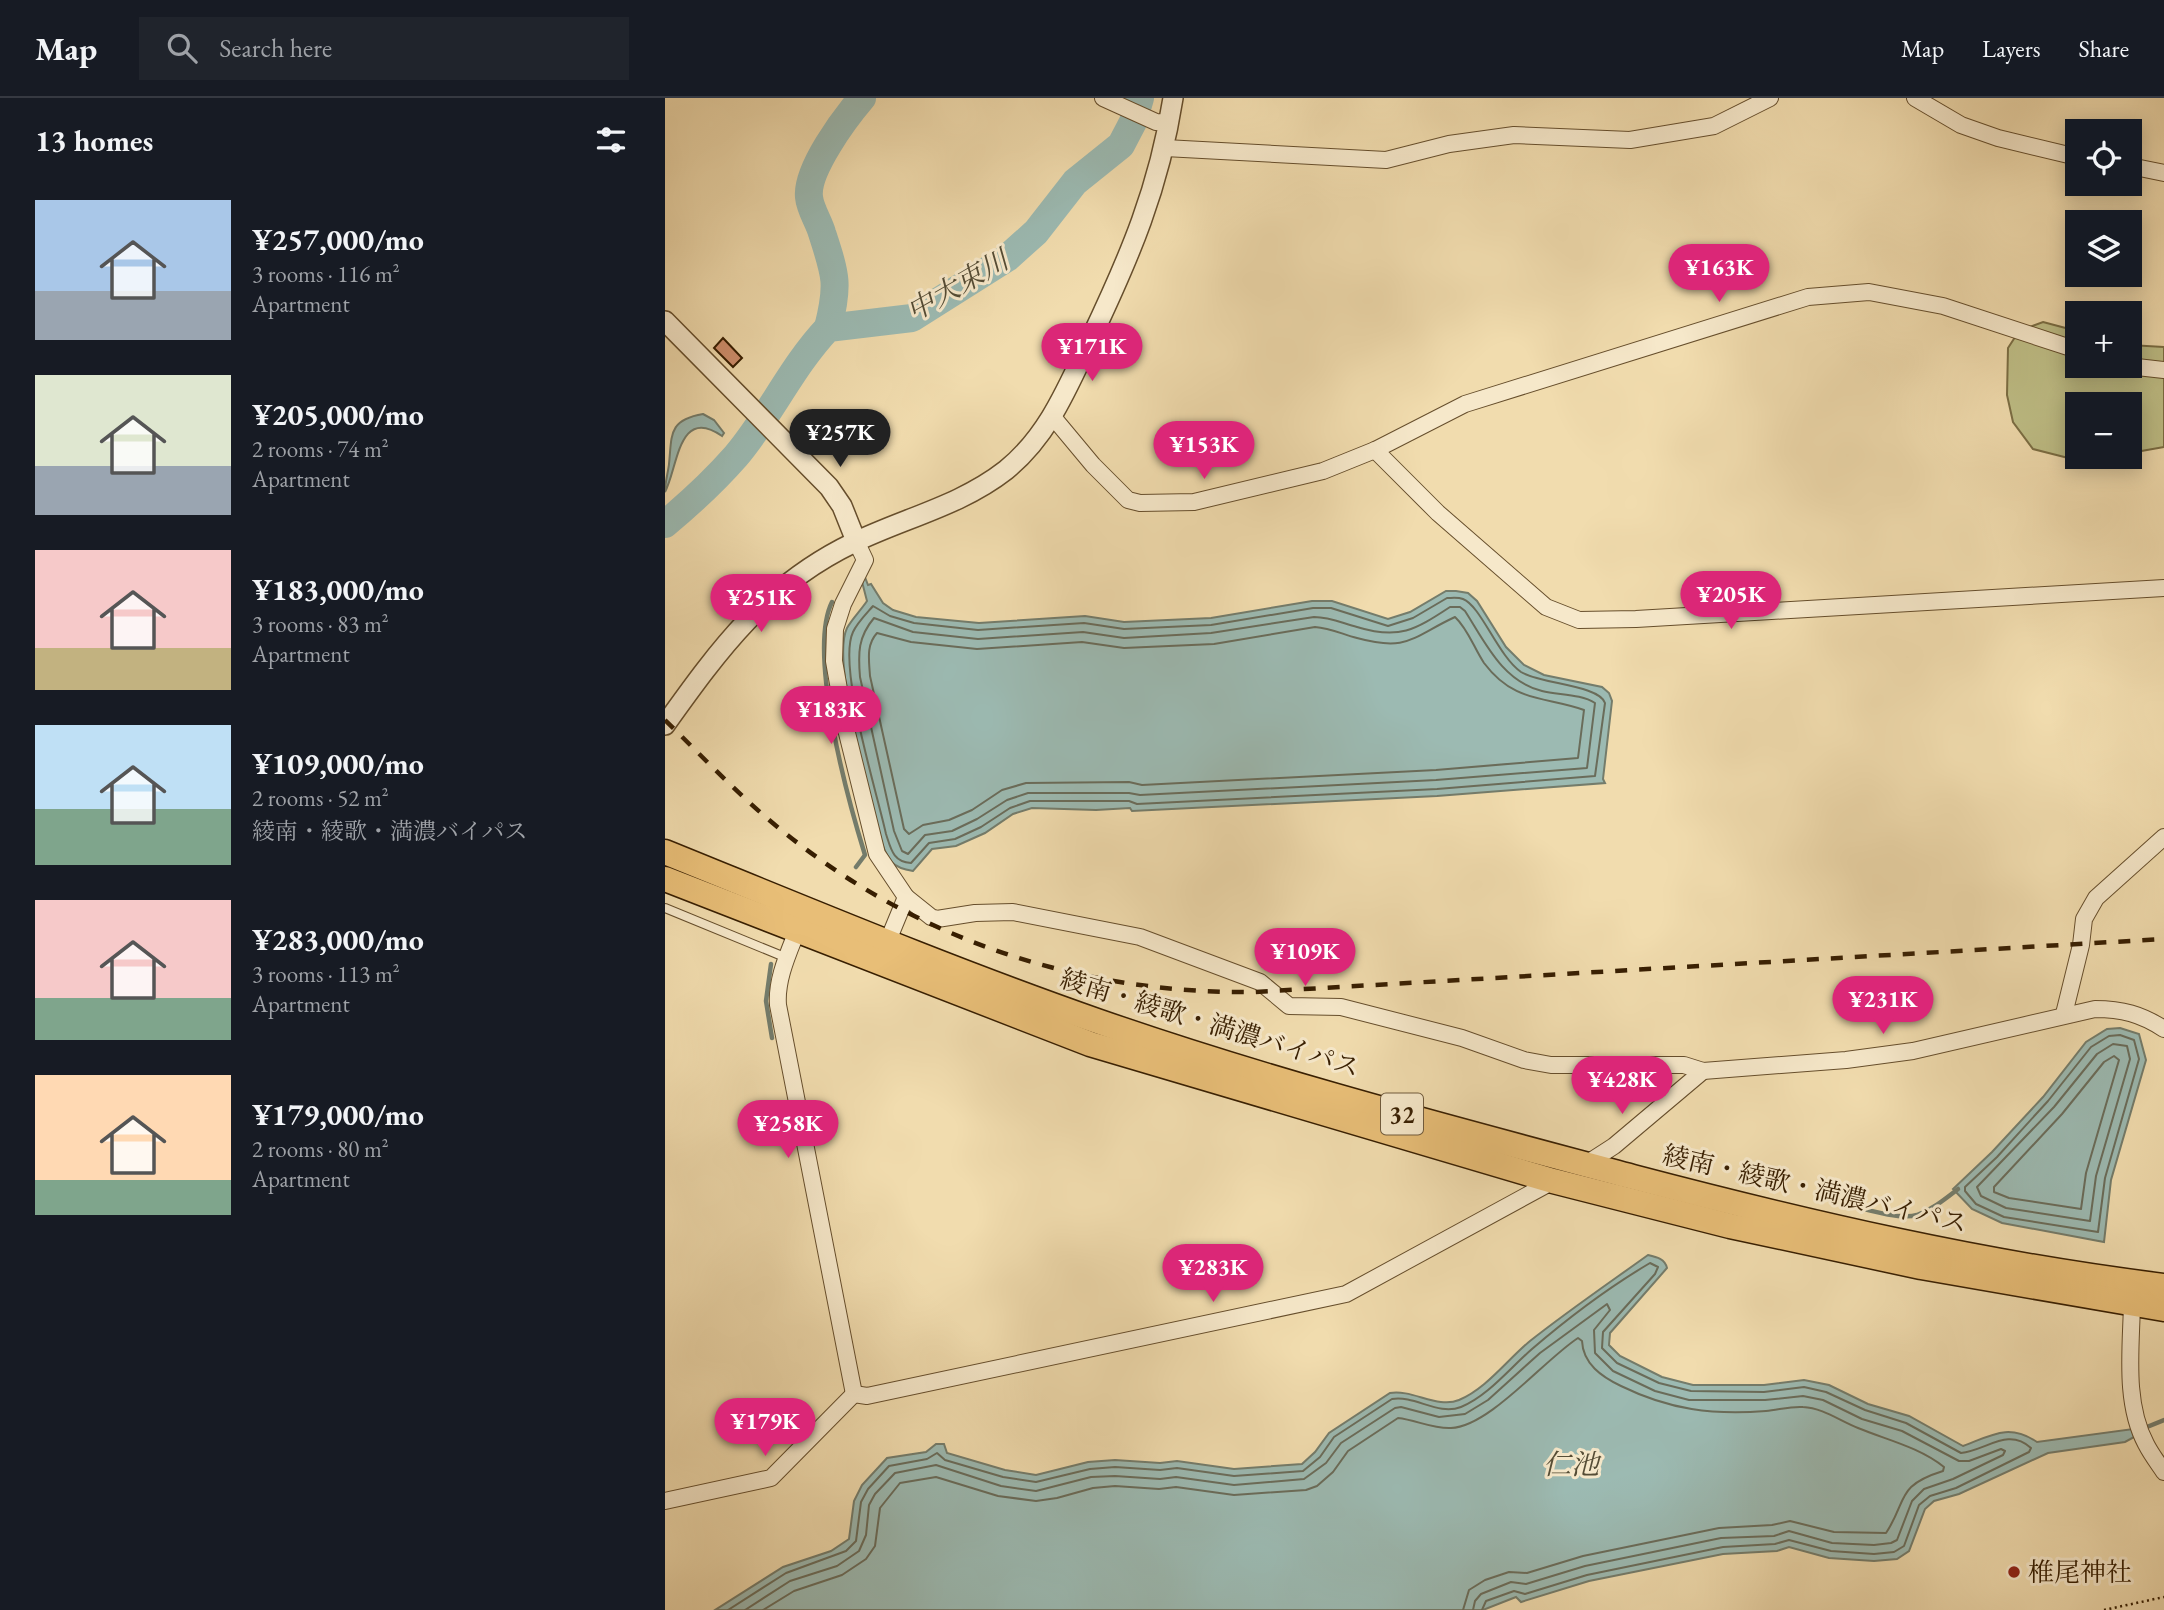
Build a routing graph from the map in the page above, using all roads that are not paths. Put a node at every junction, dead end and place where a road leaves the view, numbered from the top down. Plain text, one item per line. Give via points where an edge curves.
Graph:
1 (1103, 98) edge
2 (1173, 98) edge
3 (1770, 98) edge
4 (1915, 98) edge
5 (1169, 123) junction
6 (1165, 148) junction
7 (2065, 154) edge
8 (2142, 168) edge
9 (2164, 173) edge
10 (665, 321) edge
11 (2065, 346) edge
12 (2142, 368) edge
13 (2164, 370) edge
14 (1053, 416) junction
15 (1375, 450) junction
16 (856, 541) junction
17 (2164, 588) edge
18 (665, 725) edge
19 (2164, 837) edge
20 (665, 852) edge
21 (665, 879) edge
22 (906, 897) junction
23 (665, 908) edge
24 (797, 932) junction
25 (887, 943) junction
26 (787, 958) junction
27 (2064, 1014) junction
28 (2164, 1029) edge
29 (1703, 1071) junction
30 (1585, 1165) junction
31 (1553, 1181) junction
32 (2164, 1286) edge
33 (2132, 1304) junction
34 (2164, 1309) edge
35 (854, 1394) junction
36 (2164, 1472) edge
37 (665, 1501) edge

1 - 5 street
2 - 5 street
3 - 6 street via 1714,126 1630,140 1514,135 1386,160
4 - 7 street via 1961,125
5 - 6 street
6 - 14 street via 1128,260
8 - 9 street
10 - 16 street via 829,487
11 - 15 street via 1943,306 1869,292 1808,297 1465,404
12 - 13 street
14 - 15 street via 1128,500 1140,503 1195,502 1280,483
14 - 16 street via 1024,453 982,486 955,502
15 - 17 street via 1438,513 1546,607 1579,620
16 - 18 street via 768,598
16 - 22 street via 865,560 835,629 834,661 873,842
19 - 27 street via 2096,898 2084,919
20 - 25 highway, 綾南・綾歌・満濃バイパス / 32
21 - 24 highway, 綾南・綾歌・満濃バイパス / 32
22 - 25 street
22 - 29 street via 937,919 1013,912 1140,937 1260,982 1289,1006 1341,1007 1462,1038 1524,1060 1551,1065 1684,1065
23 - 26 lane
24 - 26 street
24 - 31 highway, 綾南・綾歌・満濃バイパス / 32 via 1090,1044
25 - 30 highway, 綾南・綾歌・満濃バイパス / 32 via 1101,1023 1316,1090
26 - 35 street via 778,1005
27 - 28 street via 2121,1009
27 - 29 street via 1913,1051
29 - 30 street
30 - 31 street
30 - 32 highway, 綾南・綾歌・満濃バイパス / 32 via 1928,1249
31 - 33 highway, 綾南・綾歌・満濃バイパス / 32 via 1730,1226 1921,1267
31 - 35 street via 1346,1294 867,1396
33 - 34 highway, 綾南・綾歌・満濃バイパス / 32
33 - 36 street via 2134,1403 2142,1431
35 - 37 street via 771,1478

